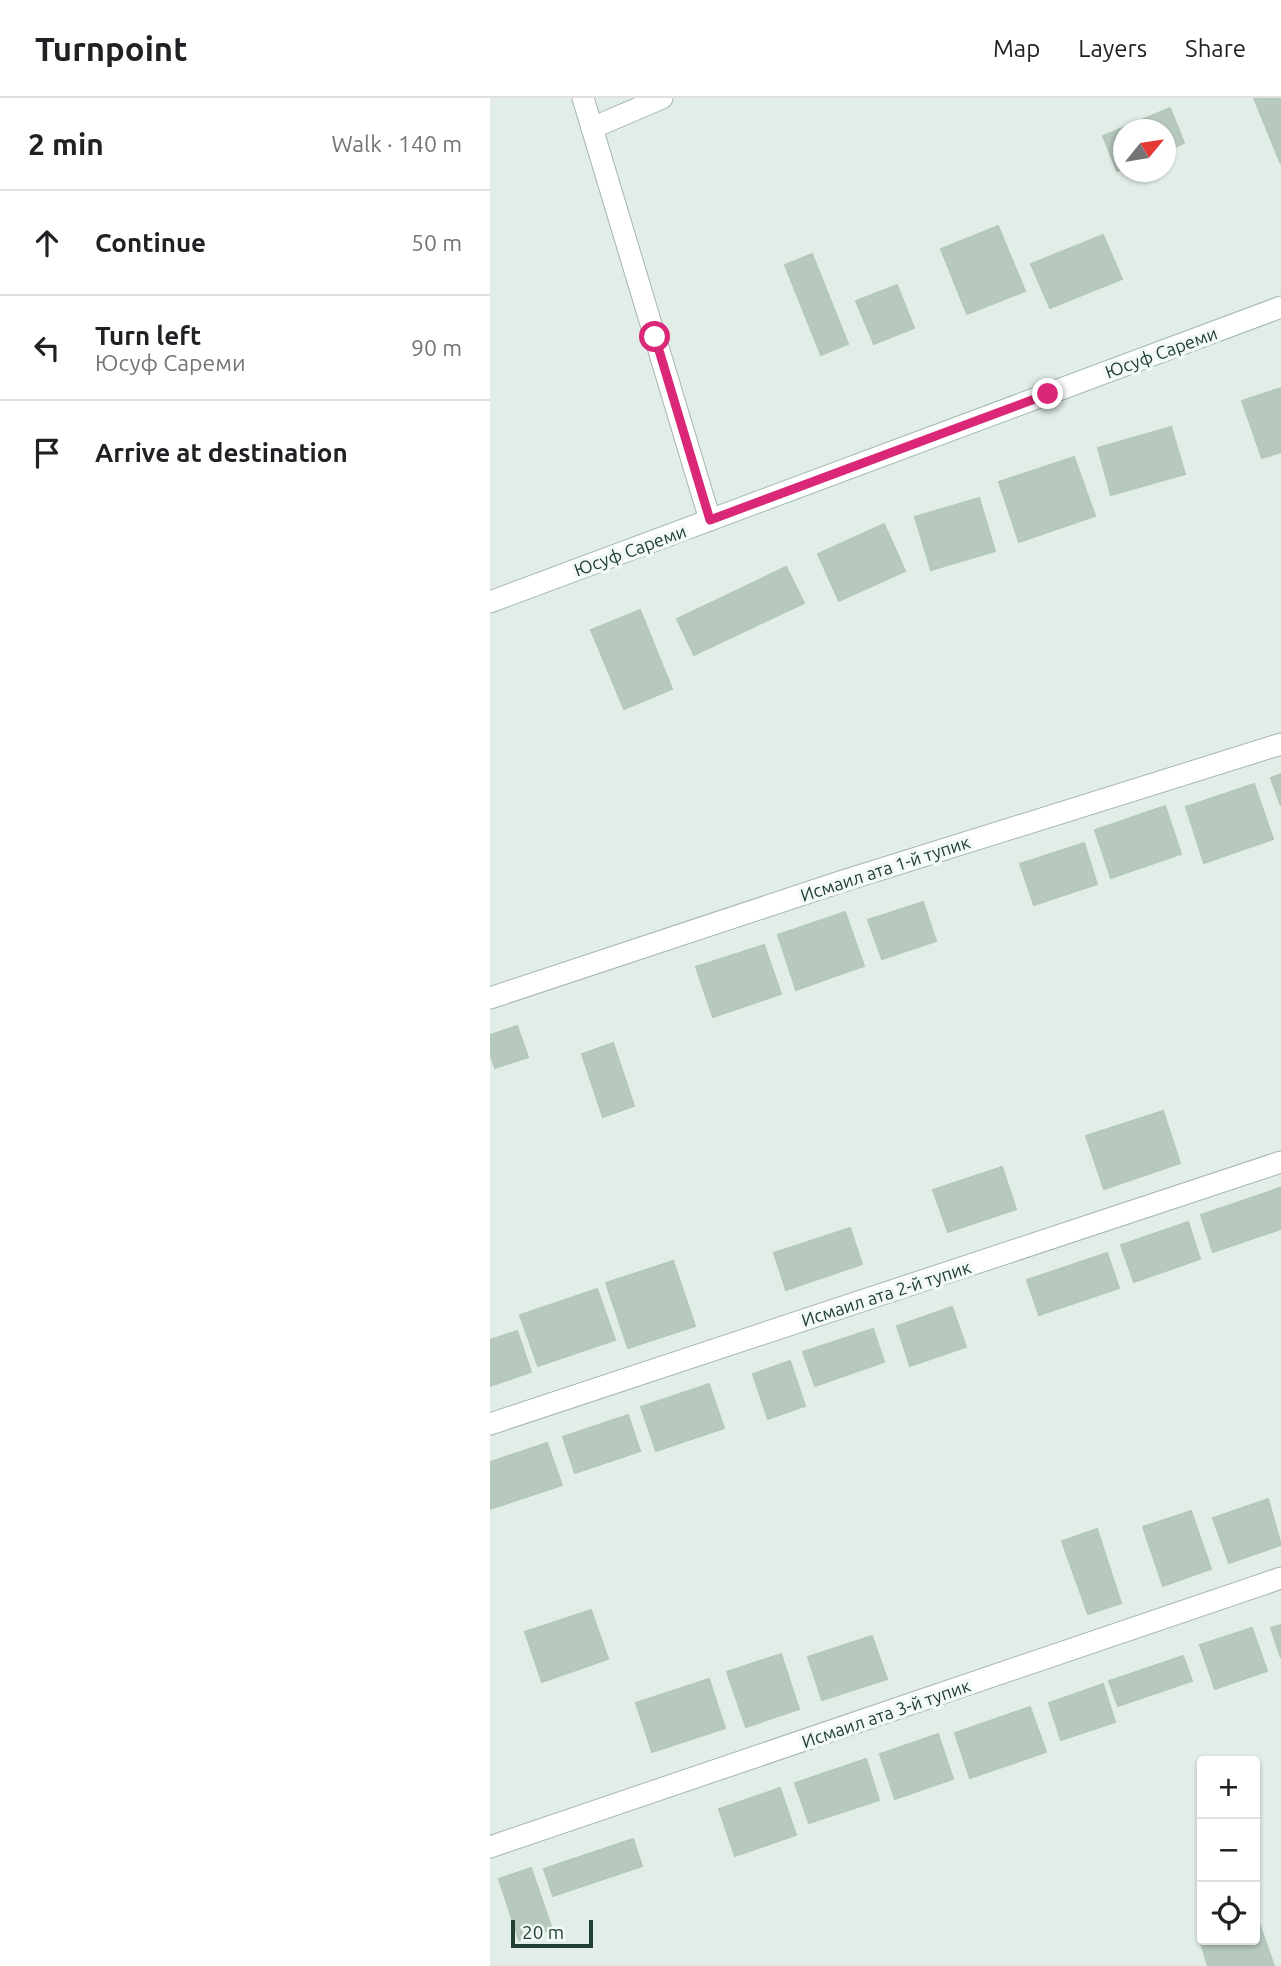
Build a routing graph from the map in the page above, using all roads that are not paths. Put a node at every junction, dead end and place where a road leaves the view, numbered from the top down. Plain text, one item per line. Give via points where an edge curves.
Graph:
1 (583, 98) edge
2 (662, 98) edge
3 (592, 128) junction
4 (1281, 307) edge
5 (710, 520) junction
6 (490, 602) edge
7 (1281, 744) edge
8 (490, 998) edge
9 (1281, 1162) edge
10 (490, 1424) edge
11 (1281, 1578) edge
12 (490, 1847) edge

1 - 3 street
2 - 3 street
3 - 5 street
4 - 5 street, Юсуф Сареми
5 - 6 street, Юсуф Сареми
7 - 8 street, Исмаил ата 1-й тупик via 839,882
9 - 10 street, Исмаил ата 2-й тупик
11 - 12 street, Исмаил ата 3-й тупик

